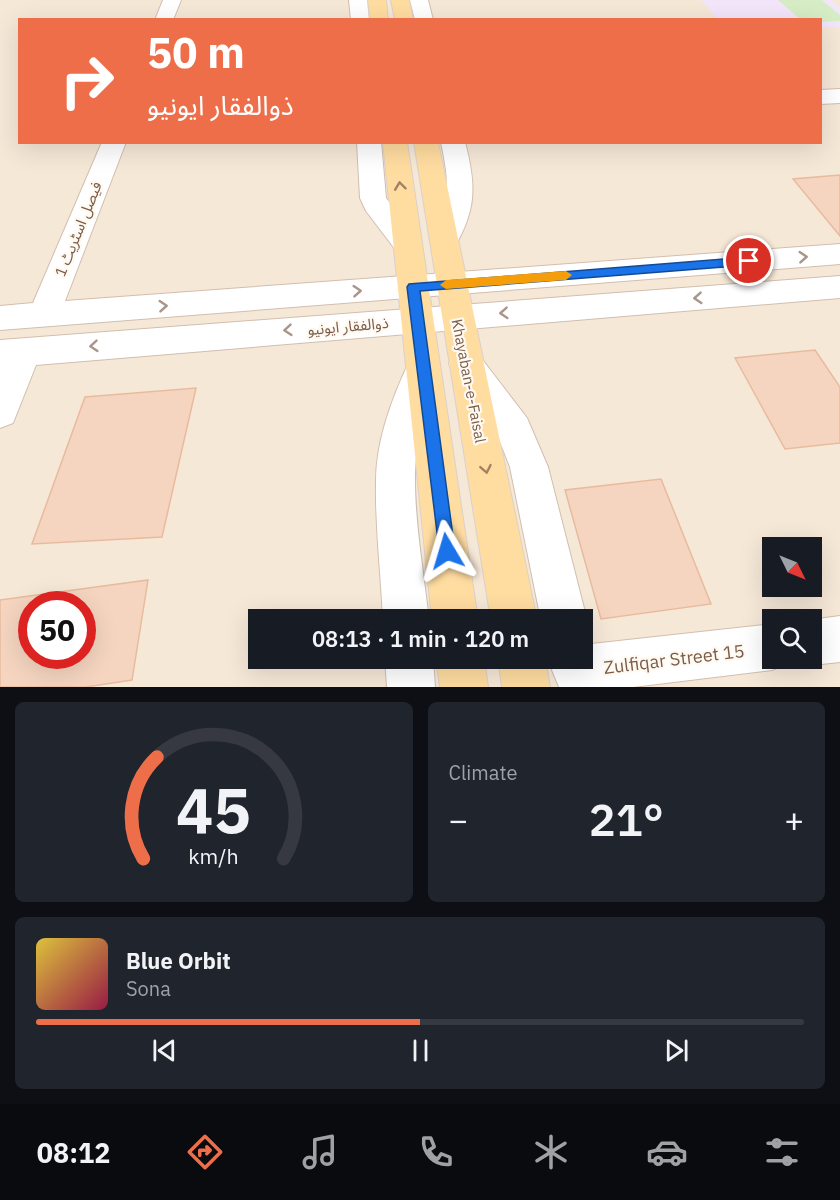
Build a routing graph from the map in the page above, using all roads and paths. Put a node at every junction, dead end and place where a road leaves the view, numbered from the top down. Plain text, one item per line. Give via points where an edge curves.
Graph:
1 (172, 0) edge
2 (358, 0) edge
3 (377, 0) edge
4 (400, 0) edge
5 (419, 0) edge
6 (165, 18) edge
7 (360, 18) edge
8 (379, 18) edge
9 (404, 18) edge
10 (424, 18) edge
11 (840, 96) edge
12 (822, 97) edge
13 (113, 144) edge
14 (369, 144) edge
15 (395, 144) edge
16 (426, 144) edge
17 (453, 144) edge
18 (444, 241) junction
19 (408, 246) junction
20 (840, 254) edge
21 (840, 287) edge
22 (455, 300) junction
23 (415, 304) junction
24 (43, 316) junction
25 (0, 318) edge
26 (12, 353) edge
27 (466, 364) junction
28 (423, 368) junction
29 (0, 412) edge
30 (405, 609) edge
31 (454, 609) edge
32 (512, 609) edge
33 (561, 609) edge
34 (840, 639) edge
35 (822, 641) edge
36 (762, 648) edge
37 (410, 669) edge
38 (462, 669) edge
39 (523, 669) edge
40 (576, 672) edge
41 (411, 687) edge
42 (464, 687) edge
43 (526, 687) edge

1 - 6 street
2 - 7 street
3 - 8 main road
4 - 9 main road
5 - 10 street
11 - 12 street
13 - 24 street, فیصل اسٹریٹ 1
14 - 19 street via 373,198
19 -> 15 main road
16 - 18 main road, Khayaban-e-Faisal
17 - 18 street via 463,187
18 - 22 main road, Khayaban-e-Faisal
19 - 23 main road
22 -> 20 street, ذوالفقار ایونیو
21 -> 22 street, ذوالفقار ایونیو
22 - 23 street, ذوالفقار ایونیو
22 - 27 main road, Khayaban-e-Faisal
24 -> 23 street, ذوالفقار ایونیو
23 -> 26 street, ذوالفقار ایونیو
23 - 28 main road
24 - 25 street, ذوالفقار ایونیو
26 - 29 street
27 -> 32 main road, Khayaban-e-Faisal
27 - 33 street via 514,430 525,458
28 - 30 street via 409,405 395,480
28 - 31 main road
34 - 35 street
36 - 40 street, Zulfiqar Street 15
37 - 41 street
38 - 42 main road
39 - 43 main road

